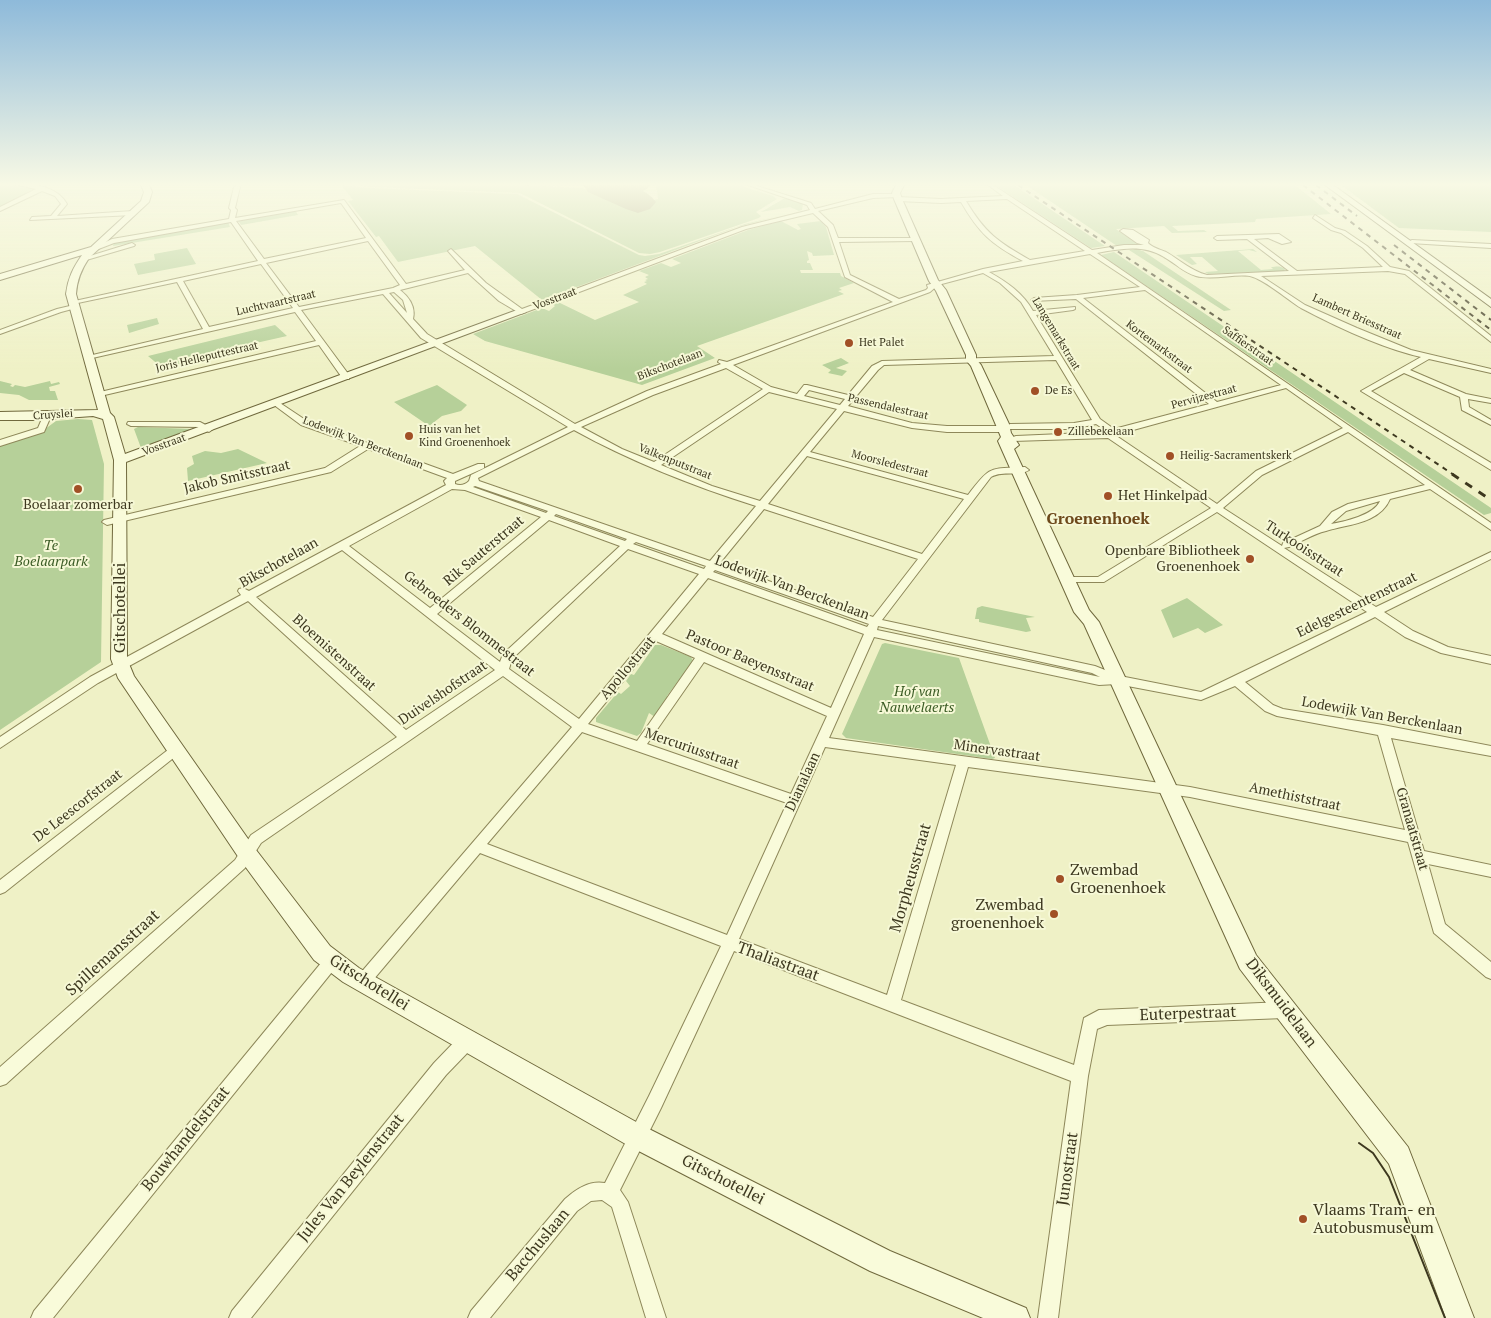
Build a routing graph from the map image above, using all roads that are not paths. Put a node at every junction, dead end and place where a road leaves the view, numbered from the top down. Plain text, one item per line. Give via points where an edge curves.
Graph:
1 (99, 247) edge
2 (127, 247) edge
3 (251, 247) edge
4 (334, 247) edge
5 (375, 247) edge
6 (695, 247) edge
7 (838, 247) edge
8 (919, 247) edge
9 (1003, 247) edge
10 (1083, 247) edge
11 (1139, 247) edge
12 (1148, 247) edge
13 (1261, 247) edge
14 (1364, 247) edge
15 (1414, 247) edge
16 (96, 248) junction
17 (120, 248) junction
18 (451, 252) dead end
19 (1091, 252) junction
20 (83, 259) junction
21 (1028, 261) junction
22 (263, 262) junction
23 (1185, 268) junction
24 (1388, 269) junction
25 (469, 271) junction
26 (983, 271) junction
27 (931, 273) junction
28 (1296, 273) junction
29 (1256, 275) junction
30 (1220, 276) junction
31 (8, 278) edge
32 (956, 278) junction
33 (180, 279) junction
34 (0, 285) edge
35 (404, 286) junction
36 (1146, 288) junction
37 (937, 289) junction
38 (395, 290) junction
39 (384, 291) junction
40 (916, 295) junction
41 (1077, 297) junction
42 (896, 300) junction
43 (1034, 300) dead end
44 (73, 304) junction
45 (1491, 304) edge
46 (1073, 308) dead end
47 (298, 309) junction
48 (521, 312) junction
49 (1031, 313) junction
50 (409, 320) junction
51 (207, 330) junction
52 (0, 332) edge
53 (1491, 340) edge
54 (321, 342) junction
55 (436, 343) junction
56 (88, 357) junction
57 (1427, 357) junction
58 (1057, 358) junction
59 (971, 360) junction
60 (721, 362) junction
61 (1404, 370) junction
62 (1491, 371) edge
63 (346, 377) junction
64 (1286, 386) junction
65 (768, 389) junction
66 (99, 395) junction
67 (1464, 396) junction
68 (799, 397) junction
69 (850, 398) junction
70 (1491, 401) edge
71 (277, 403) junction
72 (1216, 405) junction
73 (842, 408) junction
74 (105, 415) junction
75 (0, 416) edge
76 (47, 416) junction
77 (1097, 421) junction
78 (1491, 423) edge
79 (131, 424) dead end
80 (571, 425) junction
81 (209, 429) junction
82 (1348, 429) junction
83 (1009, 433) junction
84 (1111, 434) junction
85 (0, 443) edge
86 (367, 446) junction
87 (804, 453) junction
88 (120, 460) junction
89 (654, 466) junction
90 (1491, 467) edge
91 (1022, 470) junction
92 (470, 480) junction
93 (452, 481) junction
94 (1432, 486) junction
95 (970, 498) junction
96 (1386, 498) junction
97 (762, 505) junction
98 (1217, 508) junction
99 (552, 512) junction
100 (113, 520) junction
101 (1491, 527) edge
102 (1324, 528) junction
103 (631, 540) junction
104 (342, 545) junction
105 (1286, 545) dead end
106 (1491, 555) edge
107 (925, 558) junction
108 (708, 569) junction
109 (1072, 580) junction
110 (246, 594) junction
111 (1376, 612) junction
112 (430, 614) junction
113 (873, 627) junction
114 (654, 636) junction
115 (702, 657) junction
116 (1491, 660) edge
117 (121, 666) junction
118 (503, 670) junction
119 (1118, 680) junction
120 (1236, 681) junction
121 (1208, 694) joint
122 (834, 714) junction
123 (580, 726) junction
124 (1384, 730) junction
125 (405, 737) junction
126 (0, 742) edge
127 (822, 742) junction
128 (638, 747) junction
129 (177, 749) junction
130 (1491, 751) edge
131 (963, 762) junction
132 (1168, 789) junction
133 (794, 800) junction
134 (1415, 838) junction
135 (476, 846) junction
136 (246, 852) junction
137 (1420, 856) junction
138 (1491, 871) edge
139 (0, 888) edge
140 (730, 944) junction
141 (332, 962) junction
142 (1491, 972) edge
143 (363, 981) junction
144 (892, 1004) junction
145 (1284, 1010) junction
146 (1093, 1021) joint
147 (466, 1041) junction
148 (1080, 1076) junction
149 (0, 1078) edge
150 (638, 1137) junction
151 (609, 1193) junction
152 (41, 1318) edge
153 (239, 1318) edge
154 (478, 1318) edge
155 (656, 1318) edge
156 (1016, 1318) edge
157 (1048, 1318) edge
158 (1460, 1318) edge

1 - 16 street
2 - 17 street
3 - 22 street
4 - 22 street
5 - 35 street
6 - 48 street, Vosstraat
7 - 42 street via 847,276
8 - 27 street, Diksmuidelaan
9 - 21 street
10 - 19 street, Saffierstraat
11 - 19 street, Bikschotelaan
12 - 23 street, Bikschotelaan
13 - 28 street
14 - 24 street
15 - 45 street
16 - 17 street
16 - 20 street
16 - 31 street
17 - 20 street
18 - 25 street
19 - 21 street, Bikschotelaan
19 - 36 street, Saffierstraat
20 - 31 street
20 - 44 street, Gitschotellei via 72,282
21 - 26 street, Bikschotelaan
22 - 33 street
22 - 47 street
23 - 30 street
23 - 30 street via 1198,277
24 - 28 street
24 - 53 street via 1407,272
25 - 35 street, Luchtvaartstraat
25 - 48 street via 501,300
26 - 32 street, Bikschotelaan
26 - 49 street, Langemarkstraat via 1013,290
27 - 32 street, Bikschotelaan
27 - 37 street, Diksmuidelaan
28 - 29 street
29 - 30 street
29 - 57 street, Lambert Briesstraat via 1326,318
31 - 34 street
32 - 37 street, Bikschotelaan
33 - 44 street
33 - 51 street
35 - 38 street, Luchtvaartstraat
36 - 41 street
36 - 64 street, Saffierstraat
37 - 40 street, Bikschotelaan
37 - 40 street, Bikschotelaan
37 - 42 street, Bikschotelaan
37 - 59 street, Diksmuidelaan via 941,290
38 - 39 street, Luchtvaartstraat
38 - 50 street via 409,305
39 - 47 street, Luchtvaartstraat
39 - 50 street, Valkenputstraat
40 - 42 street, Bikschotelaan
41 - 43 street
41 - 72 street, Kortemarkstraat
42 - 60 street, Bikschotelaan
44 - 52 street
44 - 56 street, Gitschotellei
46 - 49 street
47 - 51 street, Luchtvaartstraat
47 - 54 street
48 - 55 street, Vosstraat
49 - 58 street, Langemarkstraat
50 - 55 street, Valkenputstraat
51 - 56 street, Luchtvaartstraat
54 - 63 street
54 - 66 street, Joris Helleputtestraat
55 - 63 street, Vosstraat
55 - 80 street, Valkenputstraat
56 - 66 street, Gitschotellei
57 - 61 street
57 - 62 street, Lambert Briesstraat
58 - 59 street, Apollostraat
58 - 77 street, Langemarkstraat
59 - 69 street, Apollostraat via 882,363
59 - 83 street, Diksmuidelaan via 970,365 997,424
60 - 65 street, Passendalestraat
60 - 80 street, Bikschotelaan
61 - 67 street
61 - 90 street via 1365,391
63 - 71 street, Vosstraat
64 - 72 street, Pervijzestraat
64 - 82 street, Saffierstraat
65 - 68 street, Passendalestraat
65 - 89 street
66 - 74 street, Gitschotellei
67 - 70 street
67 - 78 street via 1465,408
68 - 69 street, Passendalestraat via 807,388
68 - 73 street, Passendalestraat
69 - 73 street, Apollostraat
71 - 81 street, Vosstraat
71 - 86 street, Lodewijk Van Berckenlaan via 304,423
72 - 84 street, Pervijzestraat
73 - 83 street, Passendalestraat via 924,427
73 - 87 street, Apollostraat
74 - 76 street, Cruyslei via 93,412
74 - 88 street, Gitschotellei
75 - 76 street, Cruyslei
76 - 85 street via 41,430
77 - 83 street
77 - 84 street, Turkooisstraat
79 - 81 street, Vosstraat via 200,425
80 - 89 street, Valkenputstraat
80 - 92 street, Bikschotelaan
81 - 88 street, Vosstraat
82 - 94 street, Saffierstraat
82 - 98 street via 1259,473
83 - 84 street, Pervijzestraat
83 - 91 street, Diksmuidelaan via 1004,441
84 - 98 street, Turkooisstraat
86 - 93 street, Lodewijk Van Berckenlaan
86 - 100 street, Jakob Smitsstraat via 328,470
87 - 95 street, Moorsledestraat
87 - 97 street, Apollostraat
88 - 100 street, Gitschotellei
89 - 97 street, Valkenputstraat
91 - 95 street, Dianalaan via 992,472
91 - 109 street, Diksmuidelaan
92 - 93 street, Bikschotelaan
92 - 93 street via 458,488
92 - 99 street, Lodewijk Van Berckenlaan
93 - 104 street, Bikschotelaan
94 - 96 street
94 - 101 street, Saffierstraat
95 - 107 street, Dianalaan
96 - 102 street via 1343,508 1329,519
96 - 102 street via 1382,507 1362,519
97 - 107 street, Valkenputstraat
97 - 108 street, Apollostraat
98 - 109 street via 1100,580
98 - 111 street, Turkooisstraat
99 - 103 street, Lodewijk Van Berckenlaan
99 - 112 street, Rik Sauterstraat
100 - 117 street, Gitschotellei
102 - 105 street
103 - 108 street, Lodewijk Van Berckenlaan
103 - 118 street, Duivelshofstraat via 507,657
104 - 110 street, Bikschotelaan
104 - 112 street, Gebroeders Blommestraat
106 - 111 street, Edelgesteentenstraat
107 - 113 street, Dianalaan
108 - 113 street, Lodewijk Van Berckenlaan
108 - 114 street, Apollostraat
109 - 119 street, Diksmuidelaan via 1082,612 1091,622
110 - 117 street, Bikschotelaan
110 - 125 street, Bloemistenstraat
111 - 116 street, Turkooisstraat via 1409,634 1445,650
111 - 120 street, Edelgesteentenstraat
112 - 118 street, Gebroeders Blommestraat
113 - 119 street, Lodewijk Van Berckenlaan via 1099,681
113 - 122 street, Dianalaan
114 - 115 street, Pastoor Baeyensstraat
114 - 123 street, Apollostraat
115 - 122 street, Pastoor Baeyensstraat
115 - 128 street
117 - 126 street, Bikschotelaan via 94,680
117 - 129 street, Gitschotellei via 126,678
118 - 123 street, Gebroeders Blommestraat
118 - 125 street, Duivelshofstraat
119 - 121 street, Lodewijk Van Berckenlaan via 1193,695
119 - 132 street, Diksmuidelaan
120 - 121 street, Edelgesteentenstraat
120 - 124 street, Lodewijk Van Berckenlaan via 1269,708 1282,713
122 - 127 street, Dianalaan
123 - 128 street, Mercuriusstraat
123 - 135 street, Apollostraat
124 - 130 street, Lodewijk Van Berckenlaan
124 - 134 street, Granaatstraat
125 - 136 street, Duivelshofstraat via 256,840
127 - 131 street, Minervastraat
127 - 133 street, Dianalaan
128 - 133 street, Mercuriusstraat
129 - 136 street, Gitschotellei
129 - 139 street, De Leescorfstraat
131 - 132 street, Minervastraat
131 - 144 street, Morpheusstraat
132 - 134 street, Amethiststraat
132 - 145 street, Diksmuidelaan via 1248,962
133 - 140 street, Dianalaan
134 - 137 street, Granaatstraat
135 - 140 street, Thaliastraat
135 - 143 street, Apollostraat
136 - 141 street, Gitschotellei
136 - 149 street, Spillemansstraat via 240,864
137 - 138 street
137 - 142 street, Granaatstraat via 1439,928
140 - 144 street, Thaliastraat
140 - 150 street, Dianalaan
141 - 143 street, Gitschotellei
141 - 152 street, Bouwhandelstraat
143 - 147 street, Gitschotellei
144 - 148 street, Thaliastraat
145 - 146 street, Euterpestraat via 1107,1017
145 - 158 street, Diksmuidelaan via 1399,1156
146 - 148 street, Junostraat via 1088,1029
147 - 150 street, Gitschotellei
147 - 153 street, Jules Van Beylenstraat
148 - 157 street, Junostraat
150 - 151 street, Dianalaan
150 - 156 street, Gitschotellei via 874,1258
151 - 154 street, Bacchuslaan via 588,1193 571,1205
151 - 155 street via 622,1209

